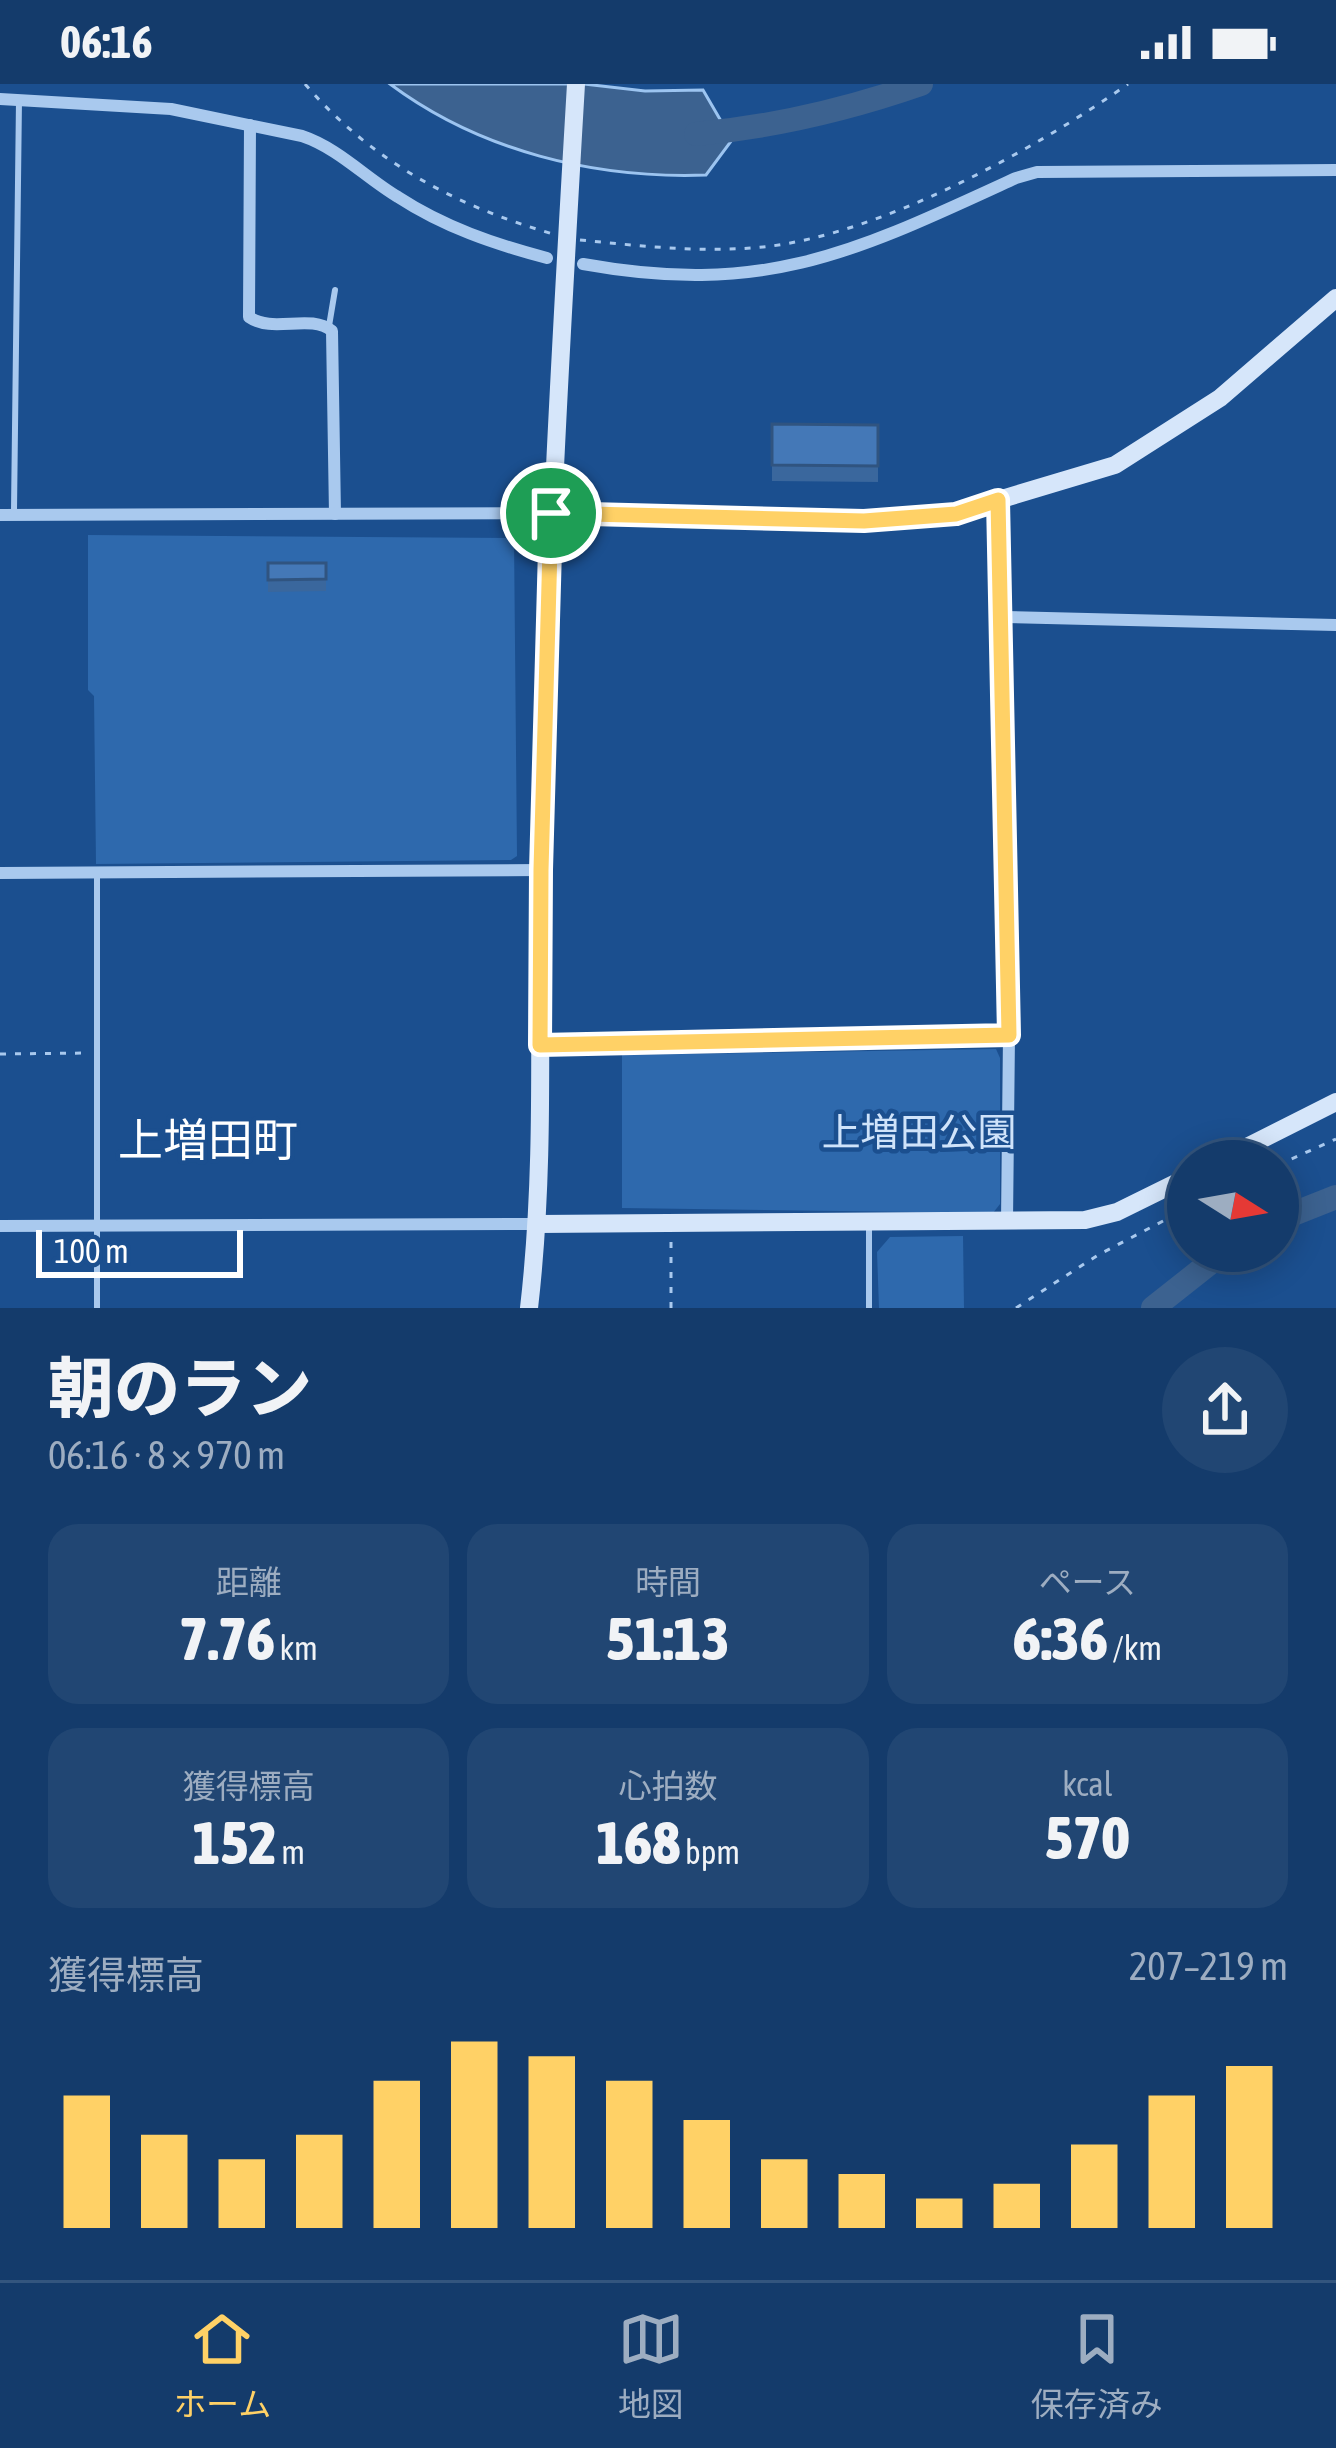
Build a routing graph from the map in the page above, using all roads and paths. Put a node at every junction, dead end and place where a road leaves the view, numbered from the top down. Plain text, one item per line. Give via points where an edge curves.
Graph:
1 (305, 84) edge
2 (576, 84) edge
3 (1128, 84) edge
4 (59, 85) edge
5 (0, 99) edge
6 (20, 100) junction
7 (55, 101) junction
8 (250, 125) junction
9 (1336, 170) edge
10 (567, 234) junction
11 (547, 258) dead end
12 (583, 264) dead end
13 (335, 290) dead end
14 (1336, 298) edge
15 (329, 326) junction
16 (998, 500) junction
17 (551, 513) junction
18 (335, 514) junction
19 (7, 515) edge
20 (1003, 617) junction
21 (1336, 625) edge
22 (541, 870) junction
23 (0, 873) edge
24 (97, 874) junction
25 (1009, 1035) junction
26 (540, 1045) junction
27 (97, 1053) junction
28 (0, 1054) edge
29 (1336, 1102) edge
30 (1336, 1139) edge
31 (1261, 1140) edge
32 (1299, 1156) edge
33 (1167, 1187) edge
34 (1167, 1219) edge
35 (1006, 1221) junction
36 (671, 1223) junction
37 (538, 1224) junction
38 (869, 1224) junction
39 (0, 1226) edge
40 (97, 1226) junction
41 (98, 1308) edge
42 (530, 1308) edge
43 (671, 1308) edge
44 (869, 1308) edge
45 (1016, 1308) edge

1 - 10 path via 334,118 412,178 498,218
2 - 10 street
3 - 10 path via 1002,160 817,238 687,250
4 - 7 street
5 - 6 street
6 - 7 street
6 - 19 lane
7 - 8 street via 171,109
8 - 11 street via 317,141 441,222
8 - 15 street via 249,317
9 - 12 street via 1046,171 783,269 686,278
10 - 17 street
13 - 15 lane
14 - 16 street via 1220,398 1115,465
15 - 18 street
16 - 17 street via 956,514 864,521
16 - 20 street
17 - 18 street
17 - 22 street
18 - 19 street
20 - 21 street
20 - 25 street
22 - 24 street
22 - 26 street
23 - 24 street
24 - 27 lane
25 - 26 street
25 - 35 street
26 - 37 street
27 - 28 path
27 - 40 lane
29 - 31 street
30 - 32 path
33 - 35 street via 1103,1217
34 - 45 path
35 - 38 street
36 - 37 street
36 - 38 street
36 - 43 path
37 - 40 street
37 - 42 street
38 - 44 lane
39 - 40 street
40 - 41 lane

